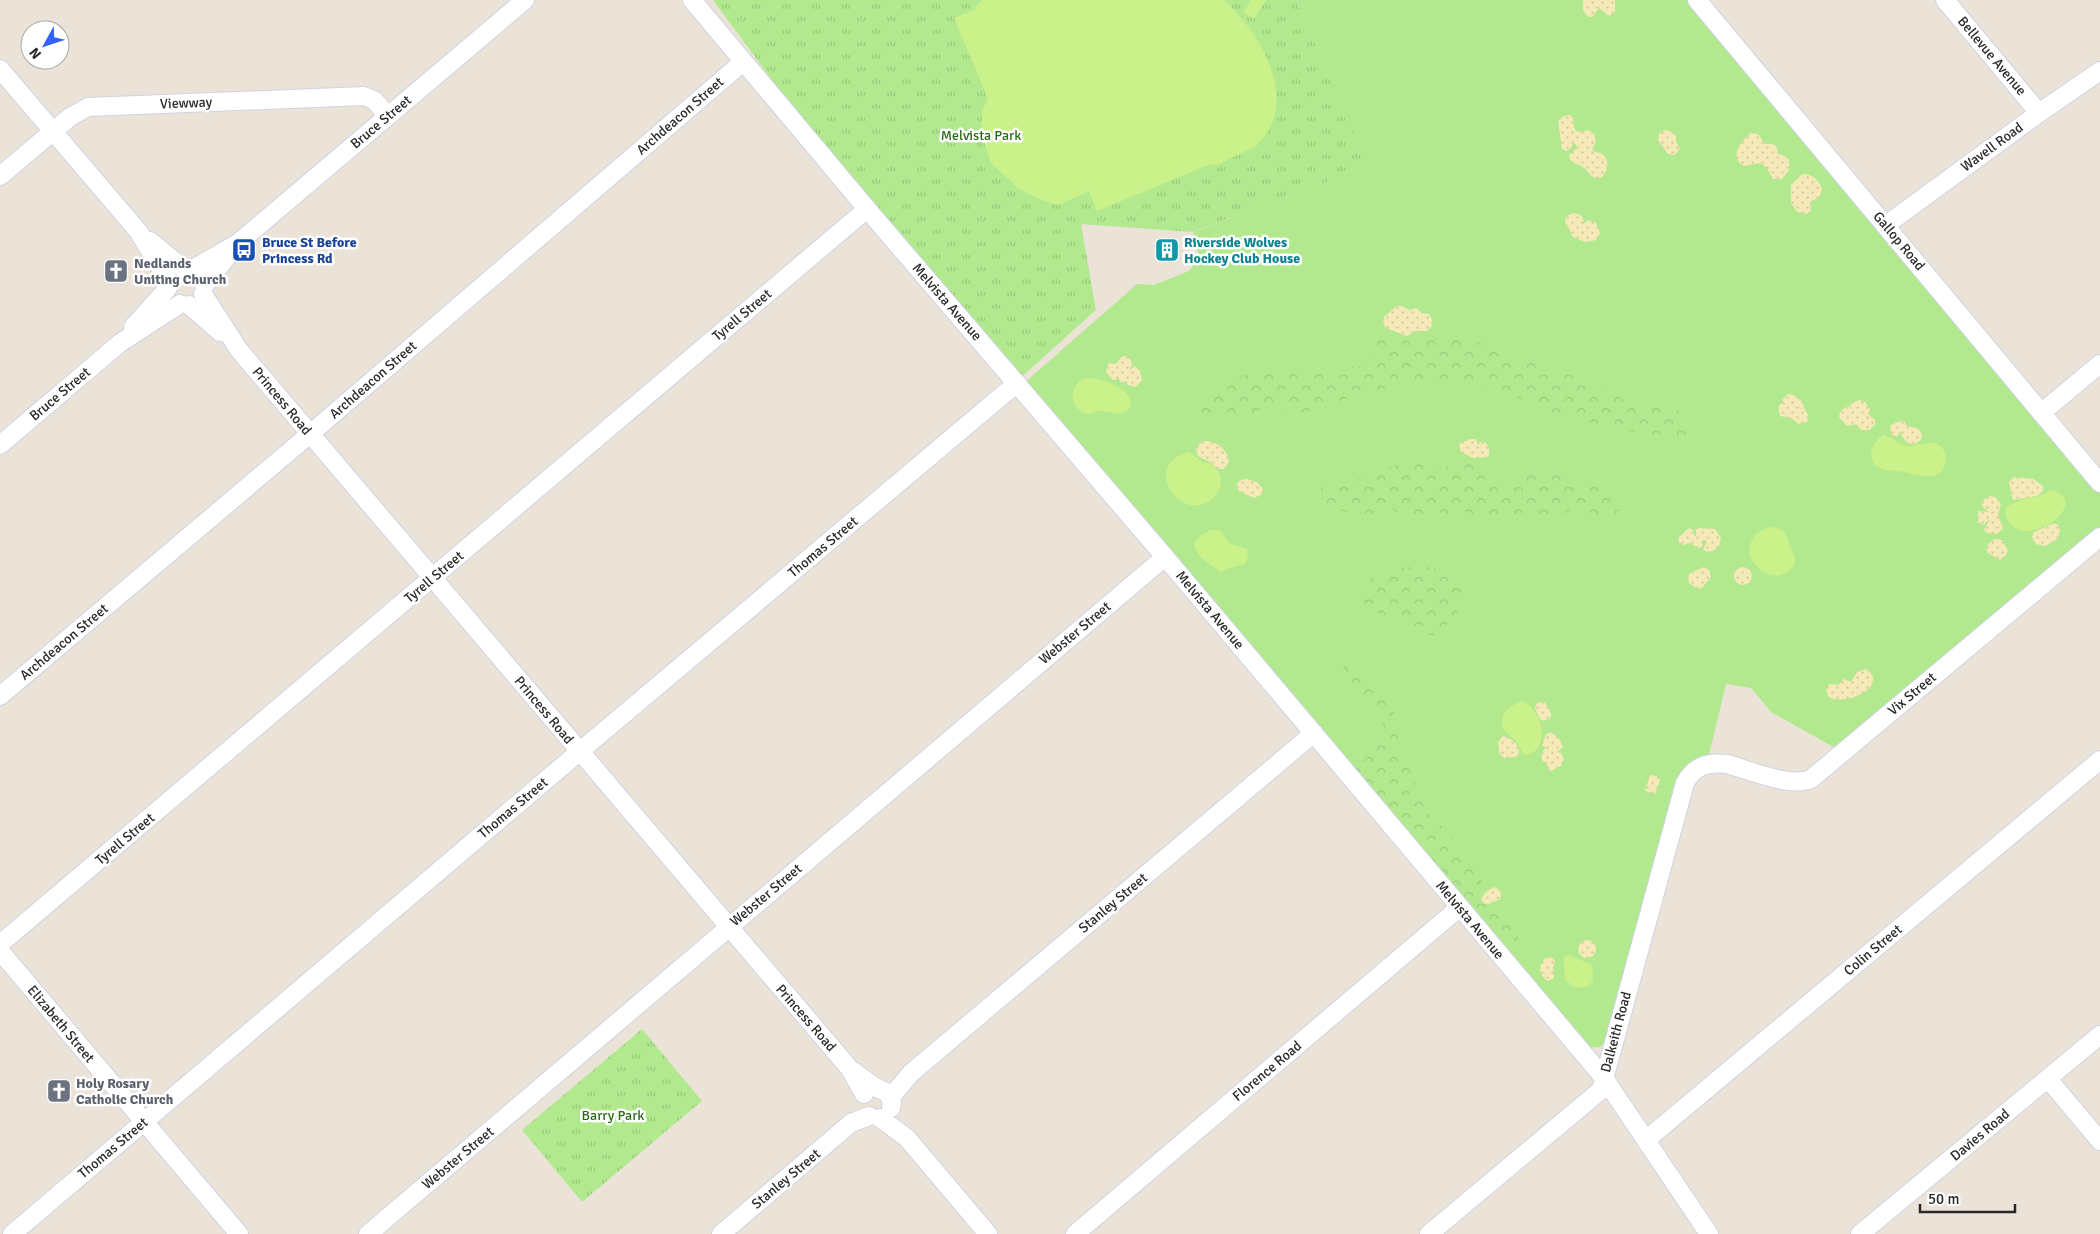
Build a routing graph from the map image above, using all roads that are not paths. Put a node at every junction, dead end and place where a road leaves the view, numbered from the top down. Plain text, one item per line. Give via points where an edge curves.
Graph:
1 (525, 0) edge
2 (692, 0) edge
3 (1697, 0) edge
4 (1945, 0) edge
5 (744, 62) junction
6 (0, 69) edge
7 (2100, 71) edge
8 (2039, 113) junction
9 (388, 116) junction
10 (53, 131) junction
11 (0, 176) edge
12 (867, 208) junction
13 (1886, 224) junction
14 (138, 231) junction
15 (238, 243) junction
16 (187, 270) junction
17 (168, 285) junction
18 (204, 290) junction
19 (184, 305) junction
20 (120, 343) junction
21 (239, 350) junction
22 (2100, 364) edge
23 (1017, 383) junction
24 (2042, 413) junction
25 (310, 434) junction
26 (0, 445) edge
27 (2100, 483) edge
28 (2100, 537) edge
29 (1165, 557) junction
30 (432, 579) junction
31 (0, 696) edge
32 (1314, 733) junction
33 (579, 752) junction
34 (2100, 760) edge
35 (1702, 766) joint
36 (1460, 907) junction
37 (728, 928) junction
38 (0, 944) edge
39 (0, 951) edge
40 (2100, 1035) edge
41 (1604, 1078) junction
42 (2048, 1078) junction
43 (877, 1101) junction
44 (143, 1122) junction
45 (1646, 1140) junction
46 (2100, 1141) edge
47 (12, 1234) edge
48 (239, 1234) edge
49 (368, 1234) edge
50 (721, 1234) edge
51 (988, 1234) edge
52 (1075, 1234) edge
53 (1429, 1234) edge
54 (1709, 1234) edge
55 (1860, 1234) edge

1 - 9 street, Bruce Street
2 - 5 street, Melvista Avenue
3 - 13 street, Gallop Road
4 - 8 street, Bellevue Avenue
5 - 12 street, Melvista Avenue
5 - 25 street, Archdeacon Street
6 - 10 street
7 - 8 street, Wavell Road
8 - 13 street, Wavell Road
9 - 10 street, Viewway via 374,100 364,96 88,107
9 - 15 street, Bruce Street
10 - 11 street, Viewway
10 - 14 street
12 - 23 street, Melvista Avenue
12 - 30 street, Tyrell Street
13 - 24 street, Gallop Road
14 - 16 street
14 - 17 street
15 - 16 street, Bruce Street
15 - 18 street, Bruce Street
16 - 17 street via 173,275
16 - 18 street via 202,278
17 - 19 street via 173,300
17 - 20 street, Bruce Street
18 - 19 street via 199,300
18 - 21 street, Princess Road
19 - 20 street, Bruce Street
19 - 21 street, Princess Road
20 - 26 street, Bruce Street
21 - 25 street, Princess Road
22 - 24 street
23 - 29 street, Melvista Avenue
23 - 33 street, Thomas Street
24 - 27 street, Gallop Road
25 - 30 street, Princess Road
25 - 31 street, Archdeacon Street
28 - 35 street, Vix Street via 1811,779 1797,782 1727,764
29 - 32 street, Melvista Avenue
29 - 37 street, Webster Street
30 - 33 street, Princess Road
30 - 38 street, Tyrell Street
32 - 36 street, Melvista Avenue
32 - 43 street, Stanley Street
33 - 37 street, Princess Road
33 - 44 street, Thomas Street
34 - 45 street, Colin Street
35 - 41 street, Dalkeith Road via 1690,774 1685,783
36 - 41 street, Melvista Avenue
36 - 52 street, Florence Road
37 - 43 street, Princess Road
37 - 49 street, Webster Street
39 - 44 street, Elizabeth Street
40 - 42 street, Davies Road
41 - 45 street, Melvista Avenue
41 - 53 street, Dalkeith Road via 1601,1090
42 - 46 street
42 - 55 street, Davies Road
43 - 50 street, Stanley Street
43 - 51 street, Princess Road
44 - 47 street, Thomas Street
44 - 48 street, Elizabeth Street
45 - 54 street, Melvista Avenue

